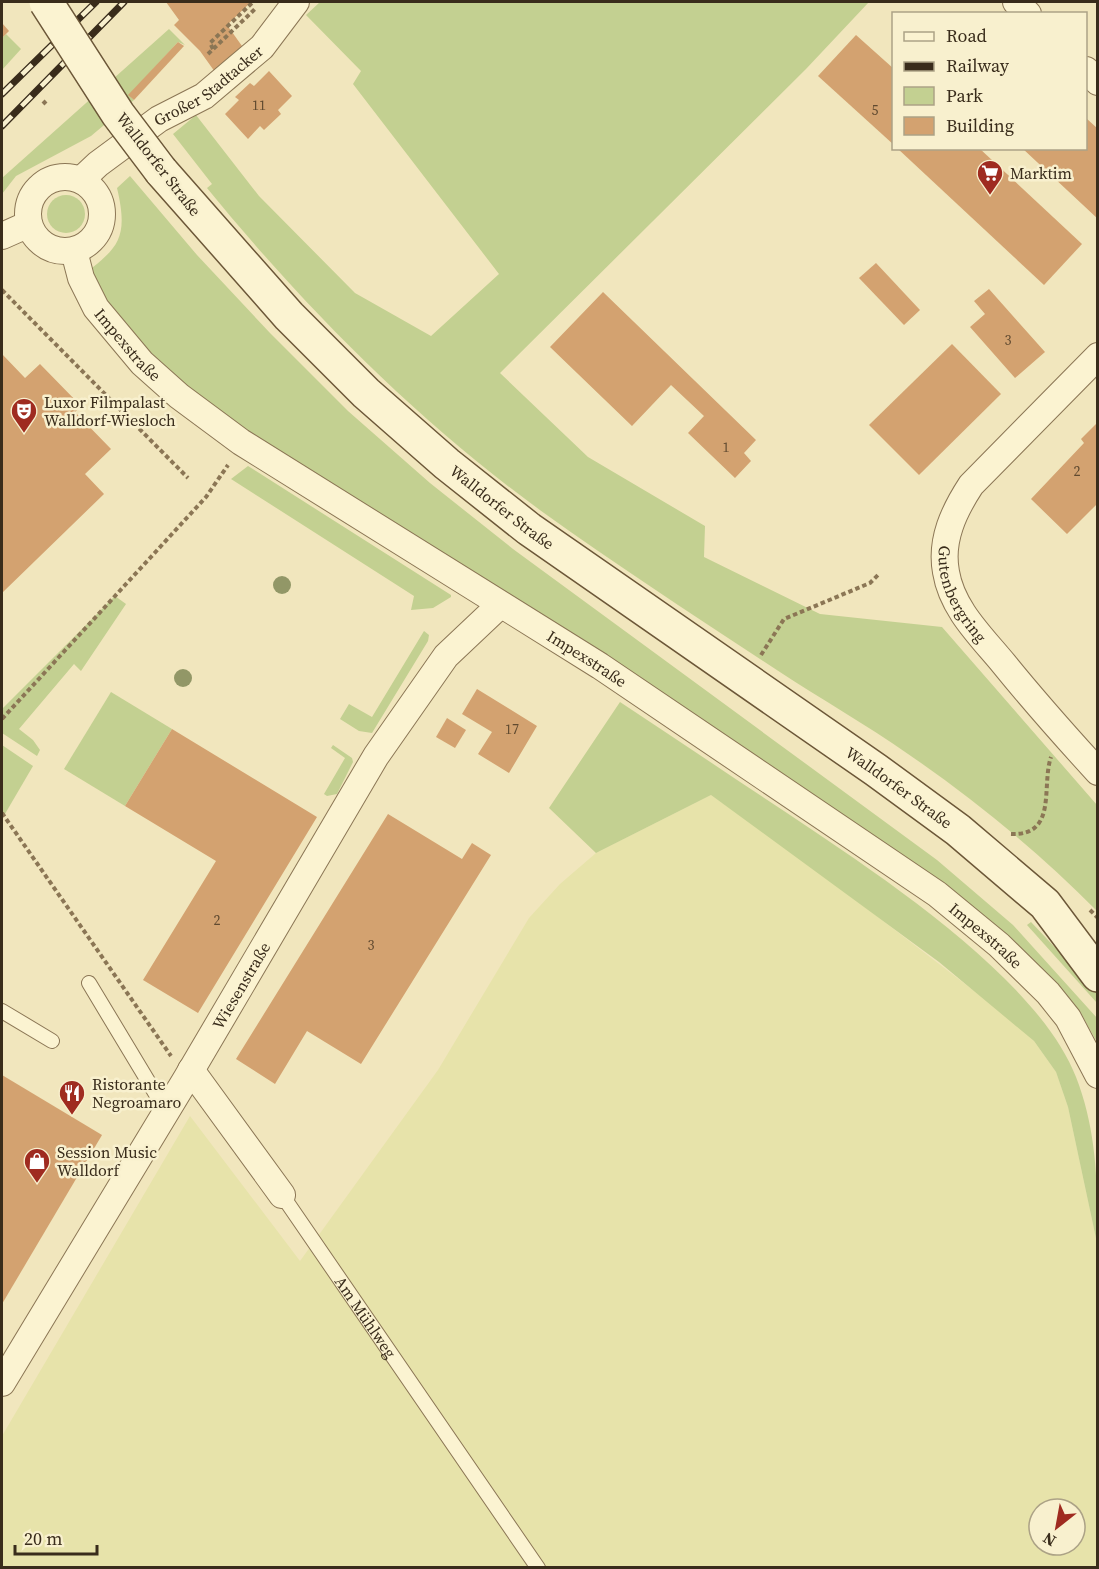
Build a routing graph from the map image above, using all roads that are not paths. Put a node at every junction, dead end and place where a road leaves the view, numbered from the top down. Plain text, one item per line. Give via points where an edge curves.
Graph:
1 (46, 2) edge
2 (296, 2) edge
3 (1087, 71) edge
4 (1098, 82) edge
5 (81, 180) junction
6 (29, 224) junction
7 (2, 236) edge
8 (74, 251) junction
9 (1098, 356) edge
10 (500, 605) junction
11 (1098, 772) edge
12 (1053, 913) junction
13 (1098, 939) edge
14 (1098, 975) edge
15 (88, 983) dead end
16 (2, 1011) edge
17 (52, 1041) dead end
18 (189, 1074) junction
19 (1098, 1075) edge
20 (166, 1111) junction
21 (282, 1195) joint
22 (2, 1383) edge
23 (538, 1568) edge

1 - 12 street, Walldorfer Straße, bridge via 118,114 161,171 289,316 366,393 529,529 885,776 958,830
2 - 5 street, Großer Stadtacker via 262,47 204,96 159,119
3 - 4 street
5 - 6 street via 54,178 41,185 32,196
5 - 8 street via 96,192 103,209 101,227 90,242
6 - 7 street
6 - 8 street via 39,241 47,246
8 - 10 street, Impexstraße via 81,278 96,308 115,334 179,396 241,442
9 - 11 street, Gutenbergring via 971,485 948,529 945,549 946,572 963,615
10 - 18 street, Wiesenstraße via 446,656 406,710
10 - 19 street, Impexstraße via 600,666 937,894 999,945 1048,993 1068,1018
12 - 13 street, Walldorfer Straße
12 - 14 street, Walldorfer Straße
15 - 20 lane
16 - 17 lane
18 - 20 street, Wiesenstraße
18 - 21 street, Am Mühlweg
20 - 22 street, Wiesenstraße
21 - 23 lane, Am Mühlweg

